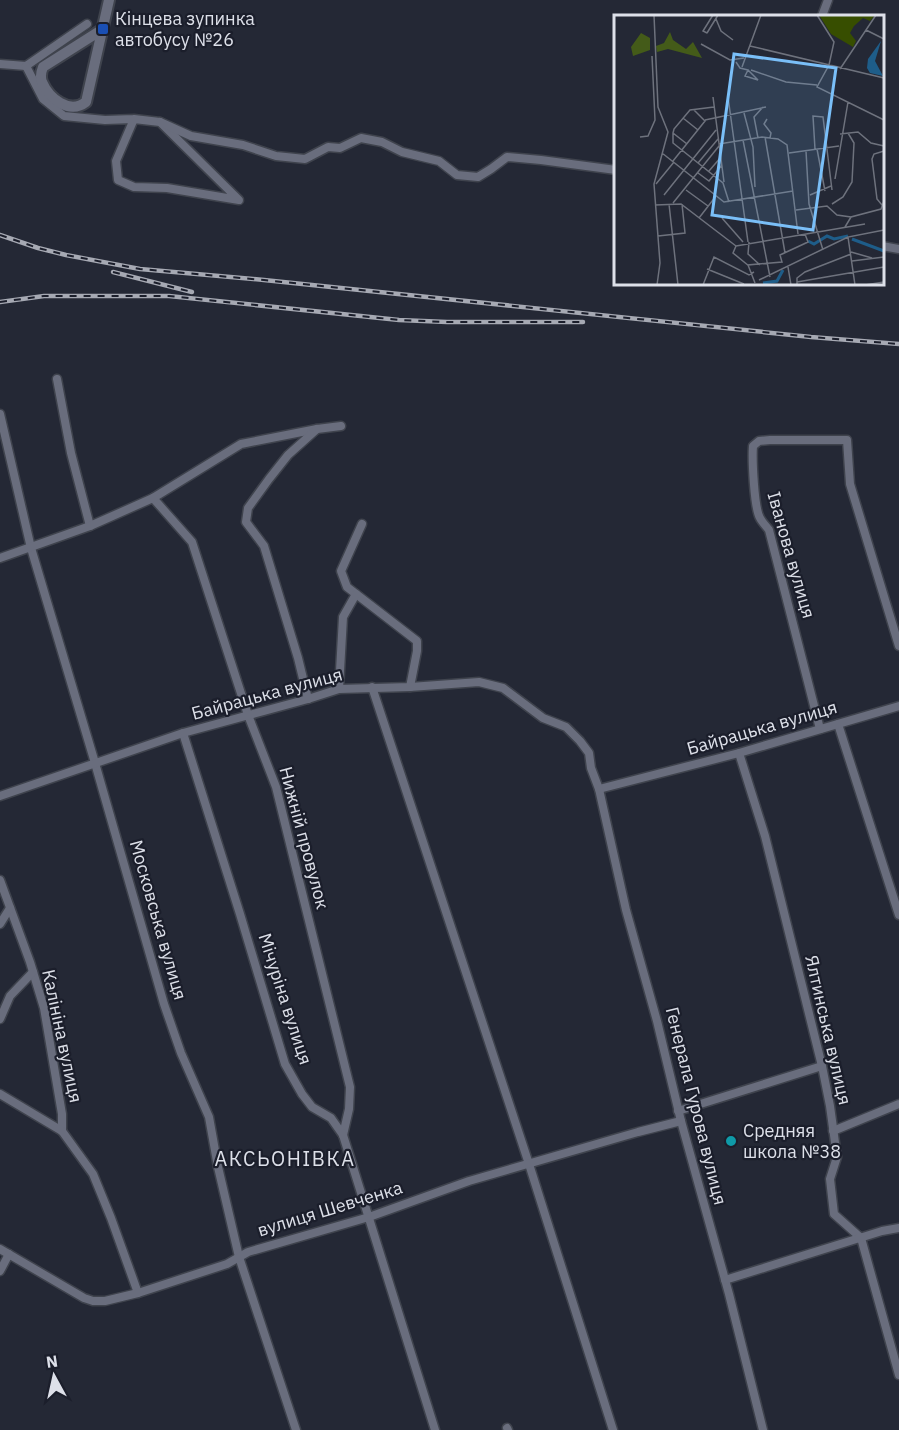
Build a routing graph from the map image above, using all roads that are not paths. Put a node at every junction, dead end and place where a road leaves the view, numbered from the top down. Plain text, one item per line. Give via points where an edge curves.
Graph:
1 (109, 0) edge
2 (828, 0) edge
3 (822, 15) edge
4 (87, 24) dead end
5 (103, 29) junction
6 (0, 63) edge
7 (26, 66) junction
8 (134, 119) junction
9 (160, 122) junction
10 (614, 170) edge
11 (884, 246) edge
12 (899, 249) edge
13 (57, 379) dead end
14 (0, 414) edge
15 (341, 426) dead end
16 (317, 429) junction
17 (153, 498) junction
18 (362, 524) dead end
19 (90, 526) junction
20 (31, 548) junction
21 (0, 558) edge
22 (356, 594) junction
23 (899, 646) edge
24 (372, 687) junction
25 (410, 687) junction
26 (339, 689) junction
27 (308, 699) junction
28 (899, 706) edge
29 (248, 715) junction
30 (543, 718) joint
31 (838, 724) junction
32 (820, 729) junction
33 (183, 733) junction
34 (739, 753) junction
35 (95, 763) junction
36 (599, 789) junction
37 (0, 796) edge
38 (0, 880) edge
39 (10, 908) junction
40 (899, 915) edge
41 (0, 924) edge
42 (33, 972) junction
43 (0, 1019) edge
44 (822, 1066) junction
45 (0, 1094) edge
46 (899, 1104) edge
47 (678, 1111) junction
48 (681, 1121) junction
49 (62, 1131) junction
50 (833, 1131) junction
51 (343, 1135) junction
52 (529, 1164) junction
53 (369, 1217) junction
54 (899, 1228) edge
55 (861, 1238) junction
56 (0, 1249) edge
57 (9, 1254) junction
58 (239, 1257) junction
59 (0, 1271) edge
60 (725, 1280) junction
61 (138, 1293) junction
62 (899, 1375) edge
63 (296, 1430) edge
64 (435, 1430) edge
65 (613, 1430) edge
66 (763, 1430) edge

1 - 5 street
2 - 3 street
4 - 7 street
5 - 5 street via 86,102 73,107 54,100 42,81 43,67
6 - 7 street
7 - 8 street via 43,99 64,116
8 - 9 street
8 - 9 street via 116,161 118,180 134,187 167,188 239,200
9 - 10 street via 191,136 243,145 276,156 305,159 328,147 340,148 361,138 439,161 457,175 478,177 507,157
11 - 12 street
13 - 19 street
14 - 20 street, Московська вулиця
15 - 16 street
16 - 17 street via 241,444
16 - 27 street via 269,479 248,508 246,522 264,546
17 - 19 street
17 - 29 street, Нижній провулок via 192,542
18 - 22 street via 341,571 347,587
19 - 20 street
20 - 21 street
20 - 35 street, Московська вулиця
22 - 25 street via 417,641
22 - 26 street via 343,617
23 - 32 street, Іванова вулиця via 850,484 847,440 759,441 753,446 752,458 756,506 759,518 769,530
24 - 25 street, Байрацька вулиця
24 - 26 street, Байрацька вулиця
24 - 52 street
25 - 30 street, Байрацька вулиця via 479,682 503,688
26 - 27 street, Байрацька вулиця
27 - 29 street, Байрацька вулиця
28 - 31 street, Байрацька вулиця
29 - 33 street, Байрацька вулиця
29 - 51 street, Нижній провулок via 276,786 350,1087
30 - 36 street, Генерала Гурова вулиця via 566,727 580,741 588,753
31 - 32 street, Байрацька вулиця
31 - 40 street
32 - 34 street, Байрацька вулиця
33 - 35 street, Байрацька вулиця
33 - 51 street, Мічуріна вулиця via 285,1064 312,1107 331,1118
34 - 36 street, Байрацька вулиця
34 - 44 street, Ялтинська вулиця via 765,836
35 - 37 street, Байрацька вулиця
35 - 58 street, Московська вулиця via 164,1004 209,1117
36 - 47 street, Генерала Гурова вулиця
38 - 39 street, Калініна вулиця
39 - 41 street
39 - 42 street, Калініна вулиця
42 - 43 street via 10,996
42 - 49 street, Калініна вулиця via 44,1008
44 - 47 street
44 - 50 street, Ялтинська вулиця
45 - 49 street
46 - 50 street
47 - 48 street, Генерала Гурова вулиця
48 - 52 street, вулиця Шевченка
48 - 60 street, Генерала Гурова вулиця
49 - 61 street via 93,1174
50 - 55 street, Ялтинська вулиця via 837,1157 830,1179 834,1214
51 - 53 street, Мічуріна вулиця
52 - 53 street, вулиця Шевченка
52 - 65 street
53 - 58 street, вулиця Шевченка
53 - 64 street, Мічуріна вулиця
54 - 55 street
55 - 60 street
55 - 62 street
56 - 57 street, вулиця Шевченка
57 - 59 street
57 - 61 street, вулиця Шевченка via 93,1301
58 - 61 street, вулиця Шевченка
58 - 63 street, Московська вулиця
60 - 66 street, Генерала Гурова вулиця

